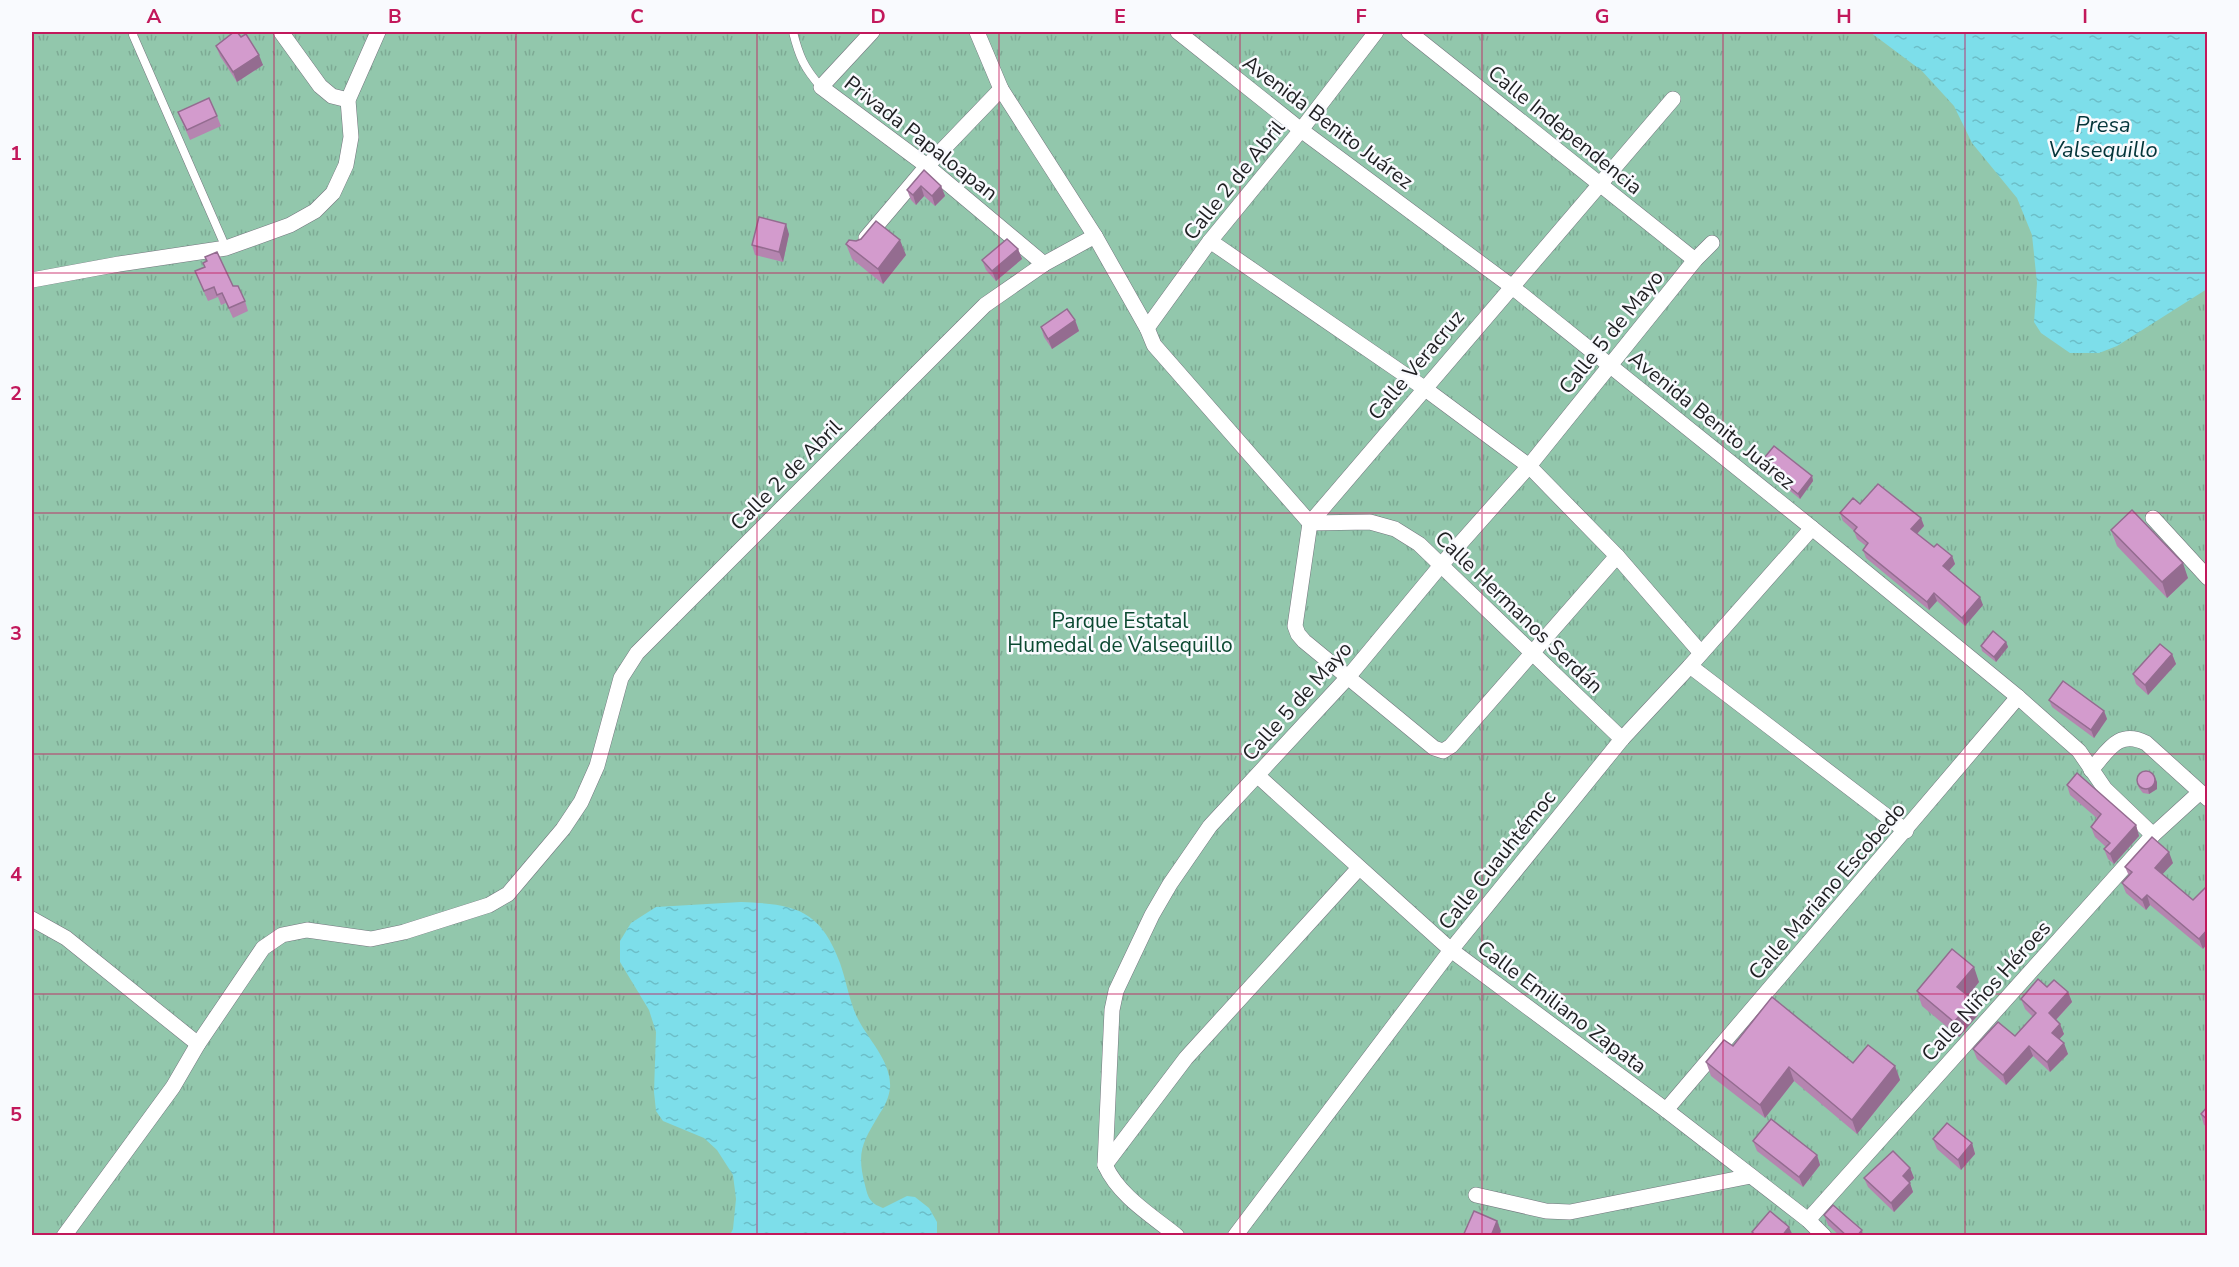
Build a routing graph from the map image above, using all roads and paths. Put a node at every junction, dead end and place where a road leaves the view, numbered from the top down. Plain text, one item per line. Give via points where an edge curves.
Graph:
1 (134, 32) edge
2 (281, 32) edge
3 (378, 32) edge
4 (793, 32) edge
5 (872, 32) edge
6 (977, 32) edge
7 (1178, 32) edge
8 (1376, 32) edge
9 (1409, 32) edge
10 (1196, 37) edge
11 (821, 87) junction
12 (1000, 89) junction
13 (1673, 99) dead end
14 (348, 100) junction
15 (1301, 130) junction
16 (927, 166) junction
17 (1599, 184) junction
18 (1095, 236) junction
19 (1210, 242) junction
20 (1712, 243) dead end
21 (859, 247) edge
22 (226, 248) junction
23 (1695, 260) junction
24 (1044, 264) junction
25 (32, 280) edge
26 (1511, 286) junction
27 (1147, 328) junction
28 (1610, 365) junction
29 (1424, 388) junction
30 (1529, 466) junction
31 (2153, 518) dead end
32 (1310, 522) junction
33 (1812, 528) junction
34 (1617, 556) junction
35 (1442, 564) junction
36 (2208, 578) edge
37 (1531, 653) junction
38 (1701, 653) junction
39 (1690, 666) junction
40 (1349, 676) junction
41 (2018, 697) junction
42 (1622, 739) junction
43 (2091, 771) junction
44 (1258, 777) junction
45 (2203, 796) edge
46 (1906, 831) junction
47 (2154, 835) junction
48 (1359, 868) junction
49 (32, 919) edge
50 (1451, 950) junction
51 (198, 1044) junction
52 (1666, 1110) junction
53 (1104, 1165) junction
54 (1751, 1176) junction
55 (1476, 1196) dead end
56 (1808, 1220) junction
57 (64, 1236) edge
58 (1178, 1236) edge
59 (1235, 1236) edge
60 (1824, 1236) edge

1 - 22 lane
2 - 14 street via 320,86 332,96
3 - 14 street
4 - 11 lane, Privada Papaloapan via 800,58
5 - 11 street
6 - 12 street
7 - 10 street, Avenida Benito Juárez
8 - 15 street, Calle 2 de Abril
9 - 17 street, Calle Independencia
10 - 15 street, Avenida Benito Juárez
11 - 16 street, Privada Papaloapan
12 - 16 street
12 - 18 street
13 - 17 street, Calle Veracruz
14 - 22 street via 351,137 346,165 333,193 315,211 290,225
15 - 19 street, Calle 2 de Abril
15 - 26 street, Avenida Benito Juárez
16 - 21 street
16 - 24 street, Privada Papaloapan
17 - 23 street, Calle Independencia
17 - 26 street, Calle Veracruz
18 - 24 street, Calle 2 de Abril
18 - 27 street
19 - 27 street, Calle 2 de Abril
19 - 29 street
20 - 23 street, Calle 5 de Mayo
22 - 25 street
23 - 28 street, Calle 5 de Mayo
24 - 51 street, Calle 2 de Abril via 986,305 637,653 621,678 597,766 581,802 508,894 489,905 371,939 307,930 282,935 263,948
26 - 28 street, Avenida Benito Juárez
26 - 29 street, Calle Veracruz
27 - 32 street via 1154,345
28 - 30 street, Calle 5 de Mayo
28 - 33 street, Avenida Benito Juárez
29 - 30 street
29 - 32 street, Calle Veracruz
30 - 34 street
30 - 35 street, Calle 5 de Mayo
31 - 36 street
32 - 35 street, Calle Hermanos Serdán via 1370,522 1395,529
32 - 40 street via 1295,626 1304,641
33 - 38 street, Calle Cuauhtémoc
33 - 41 street, Avenida Benito Juárez
34 - 37 street
34 - 38 street
35 - 37 street, Calle Hermanos Serdán
35 - 40 street, Calle 5 de Mayo
37 - 40 street via 1443,751 1434,748
37 - 42 street, Calle Hermanos Serdán
38 - 39 street, Calle Cuauhtémoc
39 - 42 street, Calle Cuauhtémoc
39 - 46 street
40 - 44 street, Calle 5 de Mayo
41 - 43 street, Avenida Benito Juárez via 2079,751
41 - 46 street, Calle Mariano Escobedo
42 - 50 street, Calle Cuauhtémoc
43 - 45 street via 2122,738 2135,738 2146,743
43 - 47 street, Avenida Benito Juárez
44 - 48 street, Calle Emiliano Zapata
44 - 53 street, Calle 5 de Mayo via 1210,826 1170,884 1116,991
45 - 47 street, Calle Niños Héroes
46 - 52 street, Calle Mariano Escobedo
47 - 56 street, Calle Niños Héroes
48 - 50 street, Calle Emiliano Zapata
48 - 53 street via 1186,1058
49 - 51 street via 66,938
50 - 52 street, Calle Emiliano Zapata
50 - 59 street, Calle Cuauhtémoc
51 - 57 street, Calle 2 de Abril via 172,1087
52 - 54 street, Calle Emiliano Zapata
53 - 58 street via 1120,1190
54 - 55 street via 1569,1212
54 - 56 street, Calle Emiliano Zapata
56 - 60 street, Calle Emiliano Zapata

